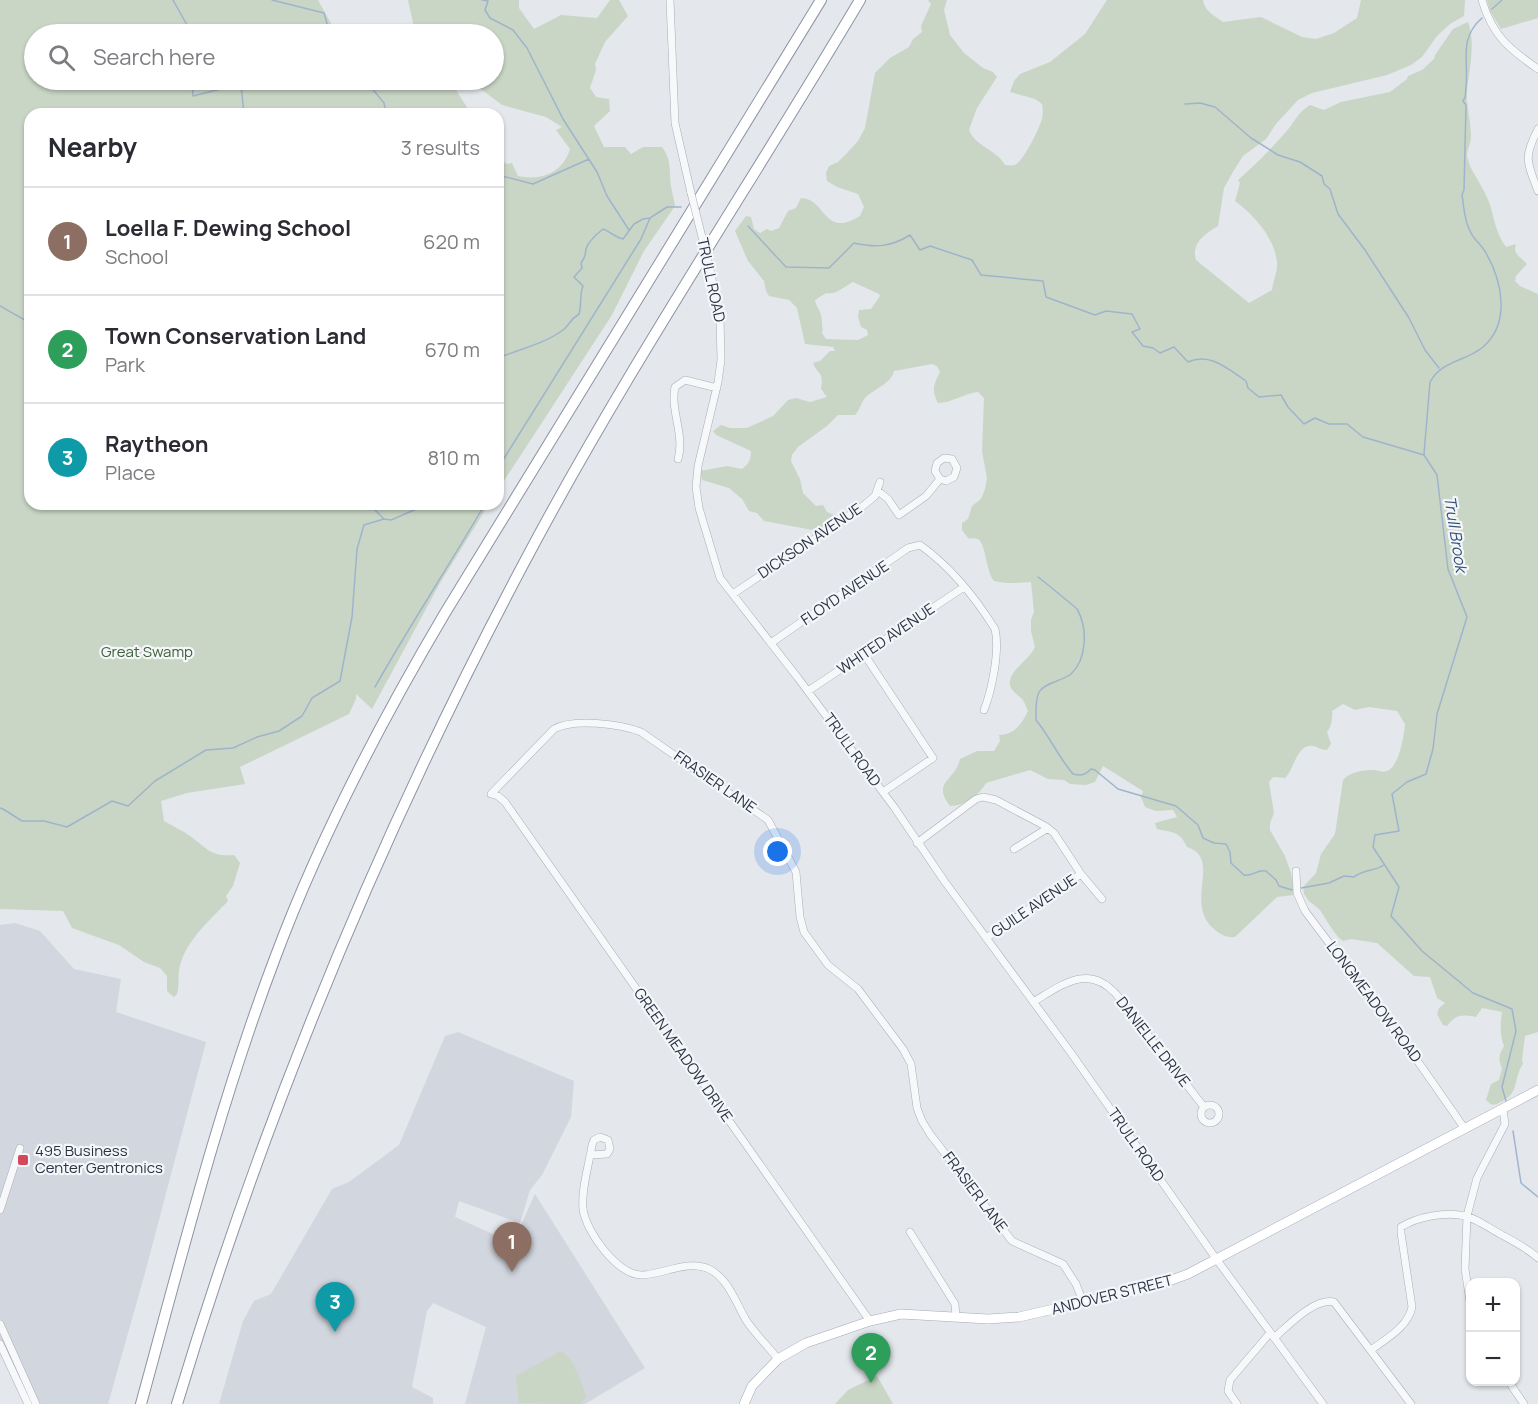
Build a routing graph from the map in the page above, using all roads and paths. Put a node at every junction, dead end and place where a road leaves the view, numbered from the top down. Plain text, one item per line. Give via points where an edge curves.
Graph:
1 (670, 0) edge
2 (821, 0) edge
3 (860, 0) edge
4 (1482, 0) edge
5 (1538, 69) edge
6 (1538, 129) edge
7 (1538, 191) edge
8 (717, 388) junction
9 (678, 459) dead end
10 (940, 479) dead end
11 (880, 482) dead end
12 (878, 491) junction
13 (964, 587) junction
14 (733, 594) junction
15 (771, 643) junction
16 (864, 654) junction
17 (808, 691) junction
18 (984, 710) dead end
19 (883, 792) junction
20 (491, 794) joint
21 (1048, 828) junction
22 (917, 843) junction
23 (1014, 849) dead end
24 (1296, 871) dead end
25 (1081, 874) junction
26 (1102, 899) dead end
27 (986, 938) junction
28 (1033, 1002) junction
29 (1538, 1090) edge
30 (1204, 1107) dead end
31 (1503, 1109) junction
32 (1465, 1129) junction
33 (20, 1148) dead end
34 (591, 1155) dead end
35 (0, 1209) edge
36 (1467, 1216) junction
37 (910, 1232) dead end
38 (1538, 1258) edge
39 (1216, 1260) junction
40 (1466, 1278) edge
41 (1083, 1302) junction
42 (956, 1316) junction
43 (870, 1321) junction
44 (0, 1324) edge
45 (1272, 1335) junction
46 (0, 1344) edge
47 (1371, 1350) junction
48 (778, 1359) junction
49 (1512, 1386) edge
50 (28, 1404) edge
51 (36, 1404) edge
52 (141, 1404) edge
53 (177, 1404) edge
54 (744, 1404) edge
55 (1237, 1404) edge
56 (1323, 1404) edge
57 (1411, 1404) edge
58 (1524, 1404) edge

1 - 8 street, TRULL ROAD, bridge via 675,123 721,324
2 - 52 highway via 445,613 388,711 339,809 276,955 234,1073
3 - 53 highway via 570,480 524,562 405,800 347,932 267,1134
4 - 5 street via 1492,29
6 - 7 street via 1526,159
8 - 9 street via 685,380 675,387 682,447
8 - 14 street, TRULL ROAD via 696,488 720,578
10 - 12 street via 926,496 899,514
11 - 12 street
12 - 14 street, DICKSON AVENUE
13 - 15 street, FLOYD AVENUE via 920,545 908,548
13 - 16 street, WHITED AVENUE
13 - 18 street via 991,623 997,638
14 - 15 street, TRULL ROAD
15 - 17 street, TRULL ROAD
16 - 17 street, WHITED AVENUE
16 - 19 street via 933,758
17 - 19 street, TRULL ROAD
19 - 22 street, TRULL ROAD
20 - 41 street, FRASIER LANE via 554,729 576,723 623,726 655,740 762,815 796,872 804,933 828,964 858,989 903,1049 911,1064 917,1107 930,1134 1012,1241 1063,1264
20 - 43 street, GREEN MEADOW DRIVE via 505,802
21 - 22 street via 983,797
21 - 23 street
21 - 25 street
22 - 27 street, TRULL ROAD
24 - 32 street, LONGMEADOW ROAD via 1297,893 1305,911
25 - 26 street
25 - 27 street, GUILE AVENUE
27 - 28 street, TRULL ROAD
28 - 30 street, DANIELLE DRIVE via 1078,978 1104,983
28 - 39 street, TRULL ROAD
29 - 31 main road, ANDOVER STREET
31 - 32 main road, ANDOVER STREET
31 - 36 street via 1505,1124 1477,1178
32 - 39 main road, ANDOVER STREET
33 - 35 street
34 - 48 street via 583,1209 593,1233 613,1261 640,1275 694,1266 711,1270 724,1282 747,1321
36 - 38 street
36 - 40 street
36 - 47 street via 1418,1219 1401,1227 1412,1306 1410,1317
37 - 42 street via 955,1304
39 - 41 main road, ANDOVER STREET via 1158,1285
39 - 45 street, TRULL ROAD
41 - 42 main road, ANDOVER STREET via 1019,1317
42 - 43 main road, ANDOVER STREET via 901,1314
43 - 48 main road, ANDOVER STREET via 806,1343
44 - 51 street
45 - 47 street via 1314,1305 1328,1301 1337,1304
45 - 55 street via 1230,1380 1228,1391
45 - 56 street, TRULL ROAD
46 - 50 street
47 - 57 street
48 - 54 main road, ANDOVER STREET via 752,1386
49 - 58 street

